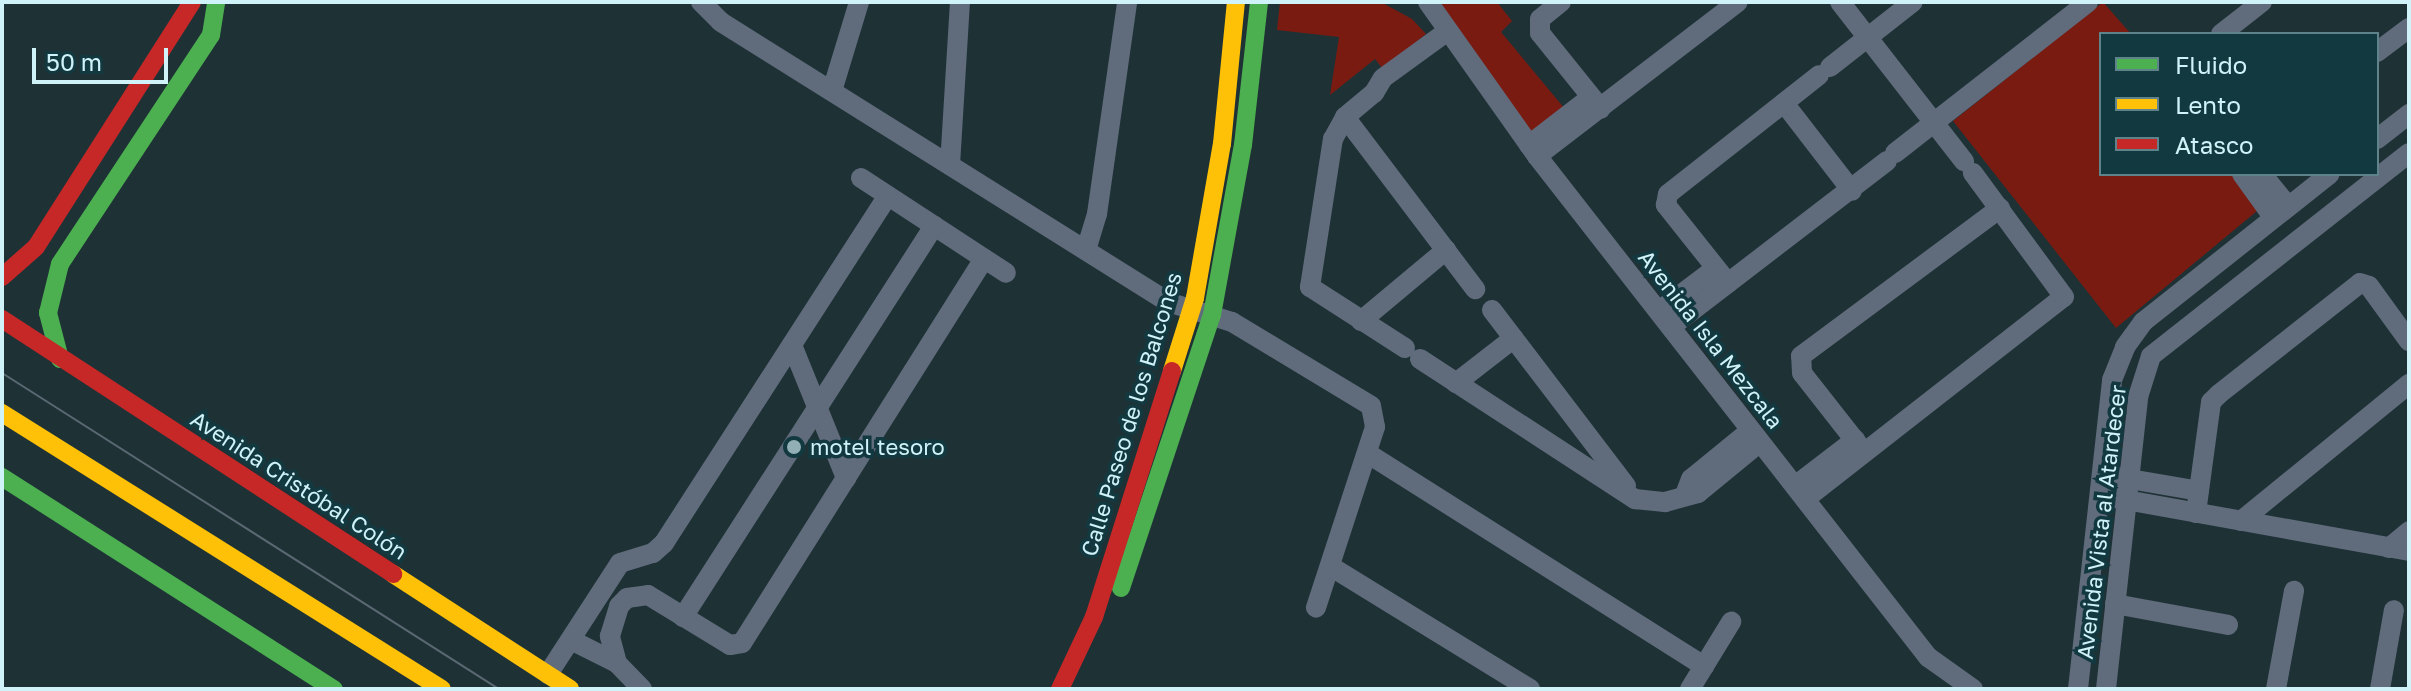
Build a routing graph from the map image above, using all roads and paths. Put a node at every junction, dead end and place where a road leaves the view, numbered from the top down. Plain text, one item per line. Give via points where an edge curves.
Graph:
1 (192, 2) edge
2 (216, 2) edge
3 (701, 2) edge
4 (859, 2) edge
5 (960, 2) edge
6 (1127, 2) edge
7 (1236, 2) edge
8 (1259, 2) edge
9 (1428, 2) edge
10 (1561, 2) edge
11 (1738, 2) edge
12 (1840, 2) edge
13 (1913, 2) edge
14 (2088, 2) edge
15 (2262, 2) edge
16 (1712, 10) edge
17 (724, 12) edge
18 (2409, 28) edge
19 (2224, 32) edge
20 (1449, 38) junction
21 (1867, 38) junction
22 (2379, 50) edge
23 (832, 91) junction
24 (1596, 103) junction
25 (1784, 103) junction
26 (2409, 114) edge
27 (1345, 117) junction
28 (1934, 123) junction
29 (2379, 137) edge
30 (1533, 150) junction
31 (2409, 153) edge
32 (950, 165) junction
33 (2244, 176) edge
34 (2263, 176) edge
35 (2327, 176) edge
36 (861, 178) dead end
37 (1852, 191) junction
38 (888, 196) junction
39 (2000, 208) junction
40 (2281, 211) junction
41 (934, 226) junction
42 (1086, 250) junction
43 (1446, 250) junction
44 (984, 259) junction
45 (1006, 273) dead end
46 (1722, 275) junction
47 (2, 277) edge
48 (1475, 289) dead end
49 (1492, 310) dead end
50 (1202, 312) junction
51 (2, 319) edge
52 (1665, 319) junction
53 (1361, 321) junction
54 (1514, 338) junction
55 (2409, 341) edge
56 (792, 345) junction
57 (60, 359) junction
58 (1456, 383) junction
59 (2409, 384) edge
60 (817, 408) junction
61 (2, 413) edge
62 (1756, 436) junction
63 (1860, 446) junction
64 (1367, 453) junction
65 (2, 477) edge
66 (846, 478) junction
67 (2101, 485) junction
68 (2128, 490) junction
69 (2199, 491) junction
70 (1800, 493) junction
71 (1635, 499) junction
72 (2196, 513) junction
73 (2241, 521) junction
74 (2409, 531) edge
75 (2399, 550) edge
76 (1330, 566) junction
77 (2294, 591) dead end
78 (2115, 604) junction
79 (1316, 608) dead end
80 (2394, 610) dead end
81 (683, 617) junction
82 (1731, 622) dead end
83 (2228, 625) dead end
84 (571, 640) junction
85 (617, 663) junction
86 (1704, 666) junction
87 (548, 674) junction
88 (334, 689) edge
89 (442, 689) edge
90 (570, 689) edge
91 (642, 689) edge
92 (1060, 689) edge
93 (1082, 689) edge
94 (1530, 689) edge
95 (1690, 689) edge
96 (1973, 689) edge
97 (2078, 689) edge
98 (2106, 689) edge
99 (2276, 689) edge
100 (2380, 689) edge

1 - 47 main road via 36,247
2 - 57 main road via 211,35 60,264 48,313
3 - 17 street
4 - 23 street
5 - 32 street
6 - 42 street via 1099,199
7 - 50 main road, Calle Paseo de los Balcones
8 - 50 main road, Calle Paseo de los Balcones via 1243,145
9 - 20 street, Avenida Isla Mezcala
10 - 24 street via 1540,19 1538,28
11 - 16 street
12 - 21 street
13 - 21 street
14 - 28 street
15 - 19 street
16 - 24 street
17 - 23 street
18 - 22 street
20 - 27 street via 1383,78 1374,93
20 - 30 street, Avenida Isla Mezcala
21 - 25 street
21 - 28 street
23 - 32 street
24 - 30 street
25 - 37 street
25 - 46 street via 1668,194 1666,205
26 - 29 street
27 - 43 street
27 - 53 street via 1333,139 1310,287
28 - 37 street
28 - 39 street
30 - 52 street, Avenida Isla Mezcala
31 - 68 street, Avenida Vista al Atardecer via 2151,356 2140,384
32 - 42 street
33 - 40 street
34 - 40 street
35 - 40 street, Avenida Vista al Atardecer
36 - 38 street
37 - 46 street
38 - 41 street
38 - 56 street
39 - 63 street via 1801,356 1800,369
39 - 63 street via 2064,297
40 - 67 street, Avenida Vista al Atardecer via 2143,322 2125,347 2112,380
41 - 44 street
41 - 60 street
42 - 50 street via 1168,302
43 - 48 street
43 - 53 street
44 - 45 street
44 - 66 street
46 - 52 street
49 - 54 street
50 - 64 street via 1232,322 1371,406 1377,421
50 - 92 main road, Calle Paseo de los Balcones via 1094,617
50 - 93 main road, Calle Paseo de los Balcones via 1137,548
51 - 57 main road, Avenida Cristóbal Colón
52 - 62 street, Avenida Isla Mezcala
53 - 58 street
54 - 58 street
54 - 71 street
55 - 69 street via 2369,286 2360,283 2211,402
56 - 60 street
56 - 84 street via 664,543 653,553 620,563
57 - 87 main road, Avenida Cristóbal Colón
58 - 71 street
59 - 73 street
60 - 66 street
60 - 81 street
61 - 89 main road
62 - 70 street, Avenida Isla Mezcala
62 - 71 street via 1691,479 1686,492 1665,502
63 - 70 street
64 - 76 street
64 - 86 street
65 - 88 main road
66 - 81 street via 742,643 730,645
67 - 68 street
67 - 97 street, Avenida Vista al Atardecer
68 - 69 street
68 - 72 street
68 - 78 street, Avenida Vista al Atardecer
69 - 72 street
70 - 96 street, Avenida Isla Mezcala via 1928,657
72 - 73 street
73 - 75 street
74 - 75 street
76 - 79 street
76 - 94 street
77 - 99 street
78 - 83 street
78 - 98 street, Avenida Vista al Atardecer
80 - 100 street
81 - 85 street via 648,595 627,598 609,627
82 - 86 street
84 - 85 street
84 - 87 street
85 - 91 street
86 - 95 street
87 - 90 main road, Avenida Cristóbal Colón

